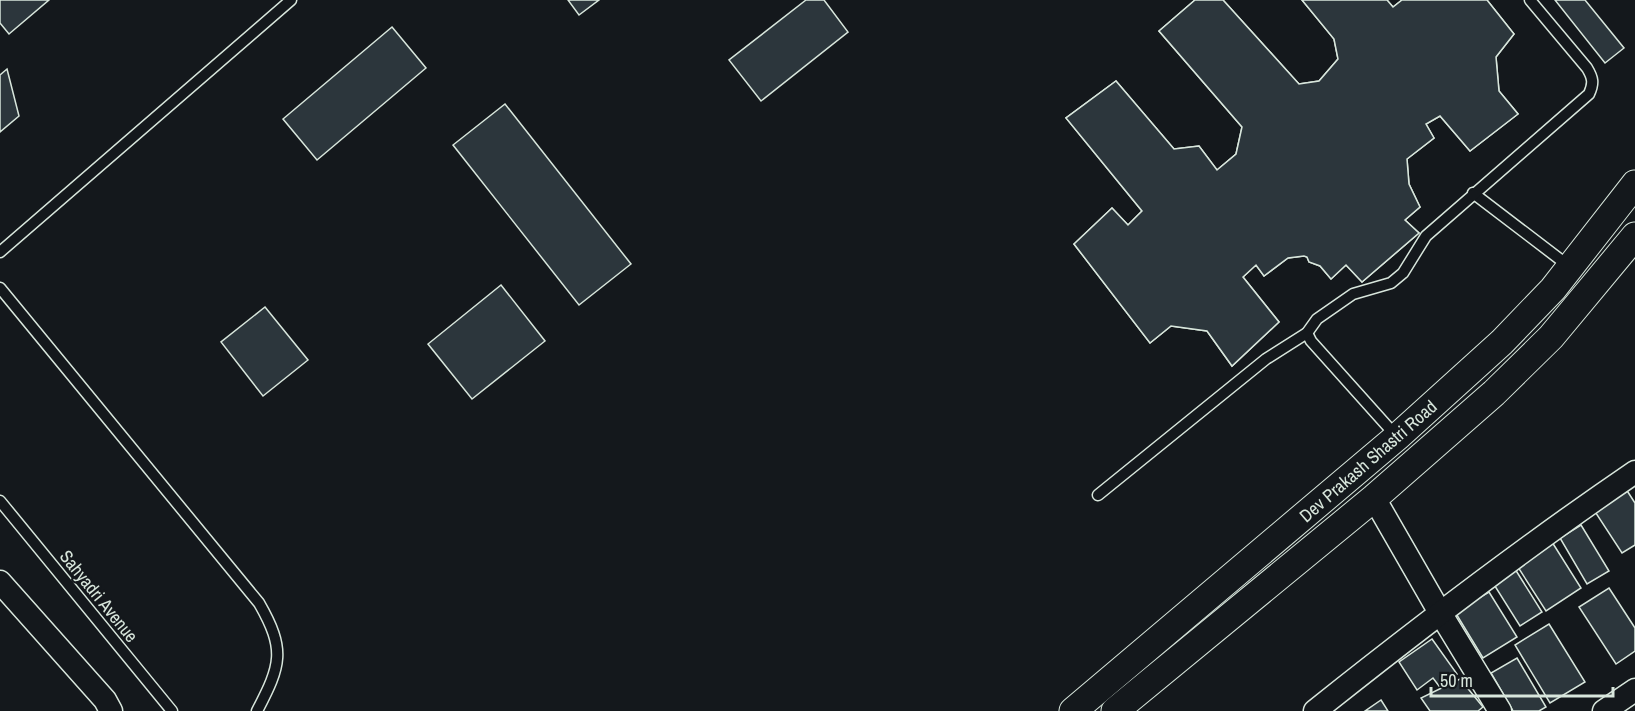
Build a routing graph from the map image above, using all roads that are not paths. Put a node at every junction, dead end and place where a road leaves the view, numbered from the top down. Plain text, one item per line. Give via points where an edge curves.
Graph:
1 (291, 0) edge
2 (1530, 0) edge
3 (1635, 184) edge
4 (1473, 193) junction
5 (1635, 236) edge
6 (0, 252) edge
7 (1570, 267) junction
8 (0, 288) edge
9 (1307, 333) junction
10 (1397, 437) junction
11 (1635, 472) edge
12 (1098, 495) dead end
13 (1374, 498) junction
14 (0, 501) edge
15 (0, 582) edge
16 (1439, 611) junction
17 (1635, 690) edge
18 (111, 711) edge
19 (172, 711) edge
20 (257, 711) edge
21 (1073, 711) edge
22 (1115, 711) edge
23 (1315, 711) edge
24 (1500, 711) edge
25 (1604, 711) edge

1 - 6 lane
2 - 4 lane via 1587,68 1593,84 1588,94
3 - 7 street, Dev Prakash Shastri Road
4 - 7 lane
4 - 9 lane via 1426,236 1403,273 1391,283 1353,294 1317,319
5 - 13 street, Dev Prakash Shastri Road via 1551,337 1494,393
7 - 10 street, Dev Prakash Shastri Road via 1527,318
8 - 20 lane via 259,603 273,627 279,651 274,678
9 - 10 lane
9 - 12 lane via 1266,359
10 - 21 street, Dev Prakash Shastri Road
11 - 16 street
13 - 16 street
13 - 22 street, Dev Prakash Shastri Road
14 - 19 lane, Sahyadri Avenue
15 - 18 street
16 - 23 street
16 - 24 street
17 - 25 street

